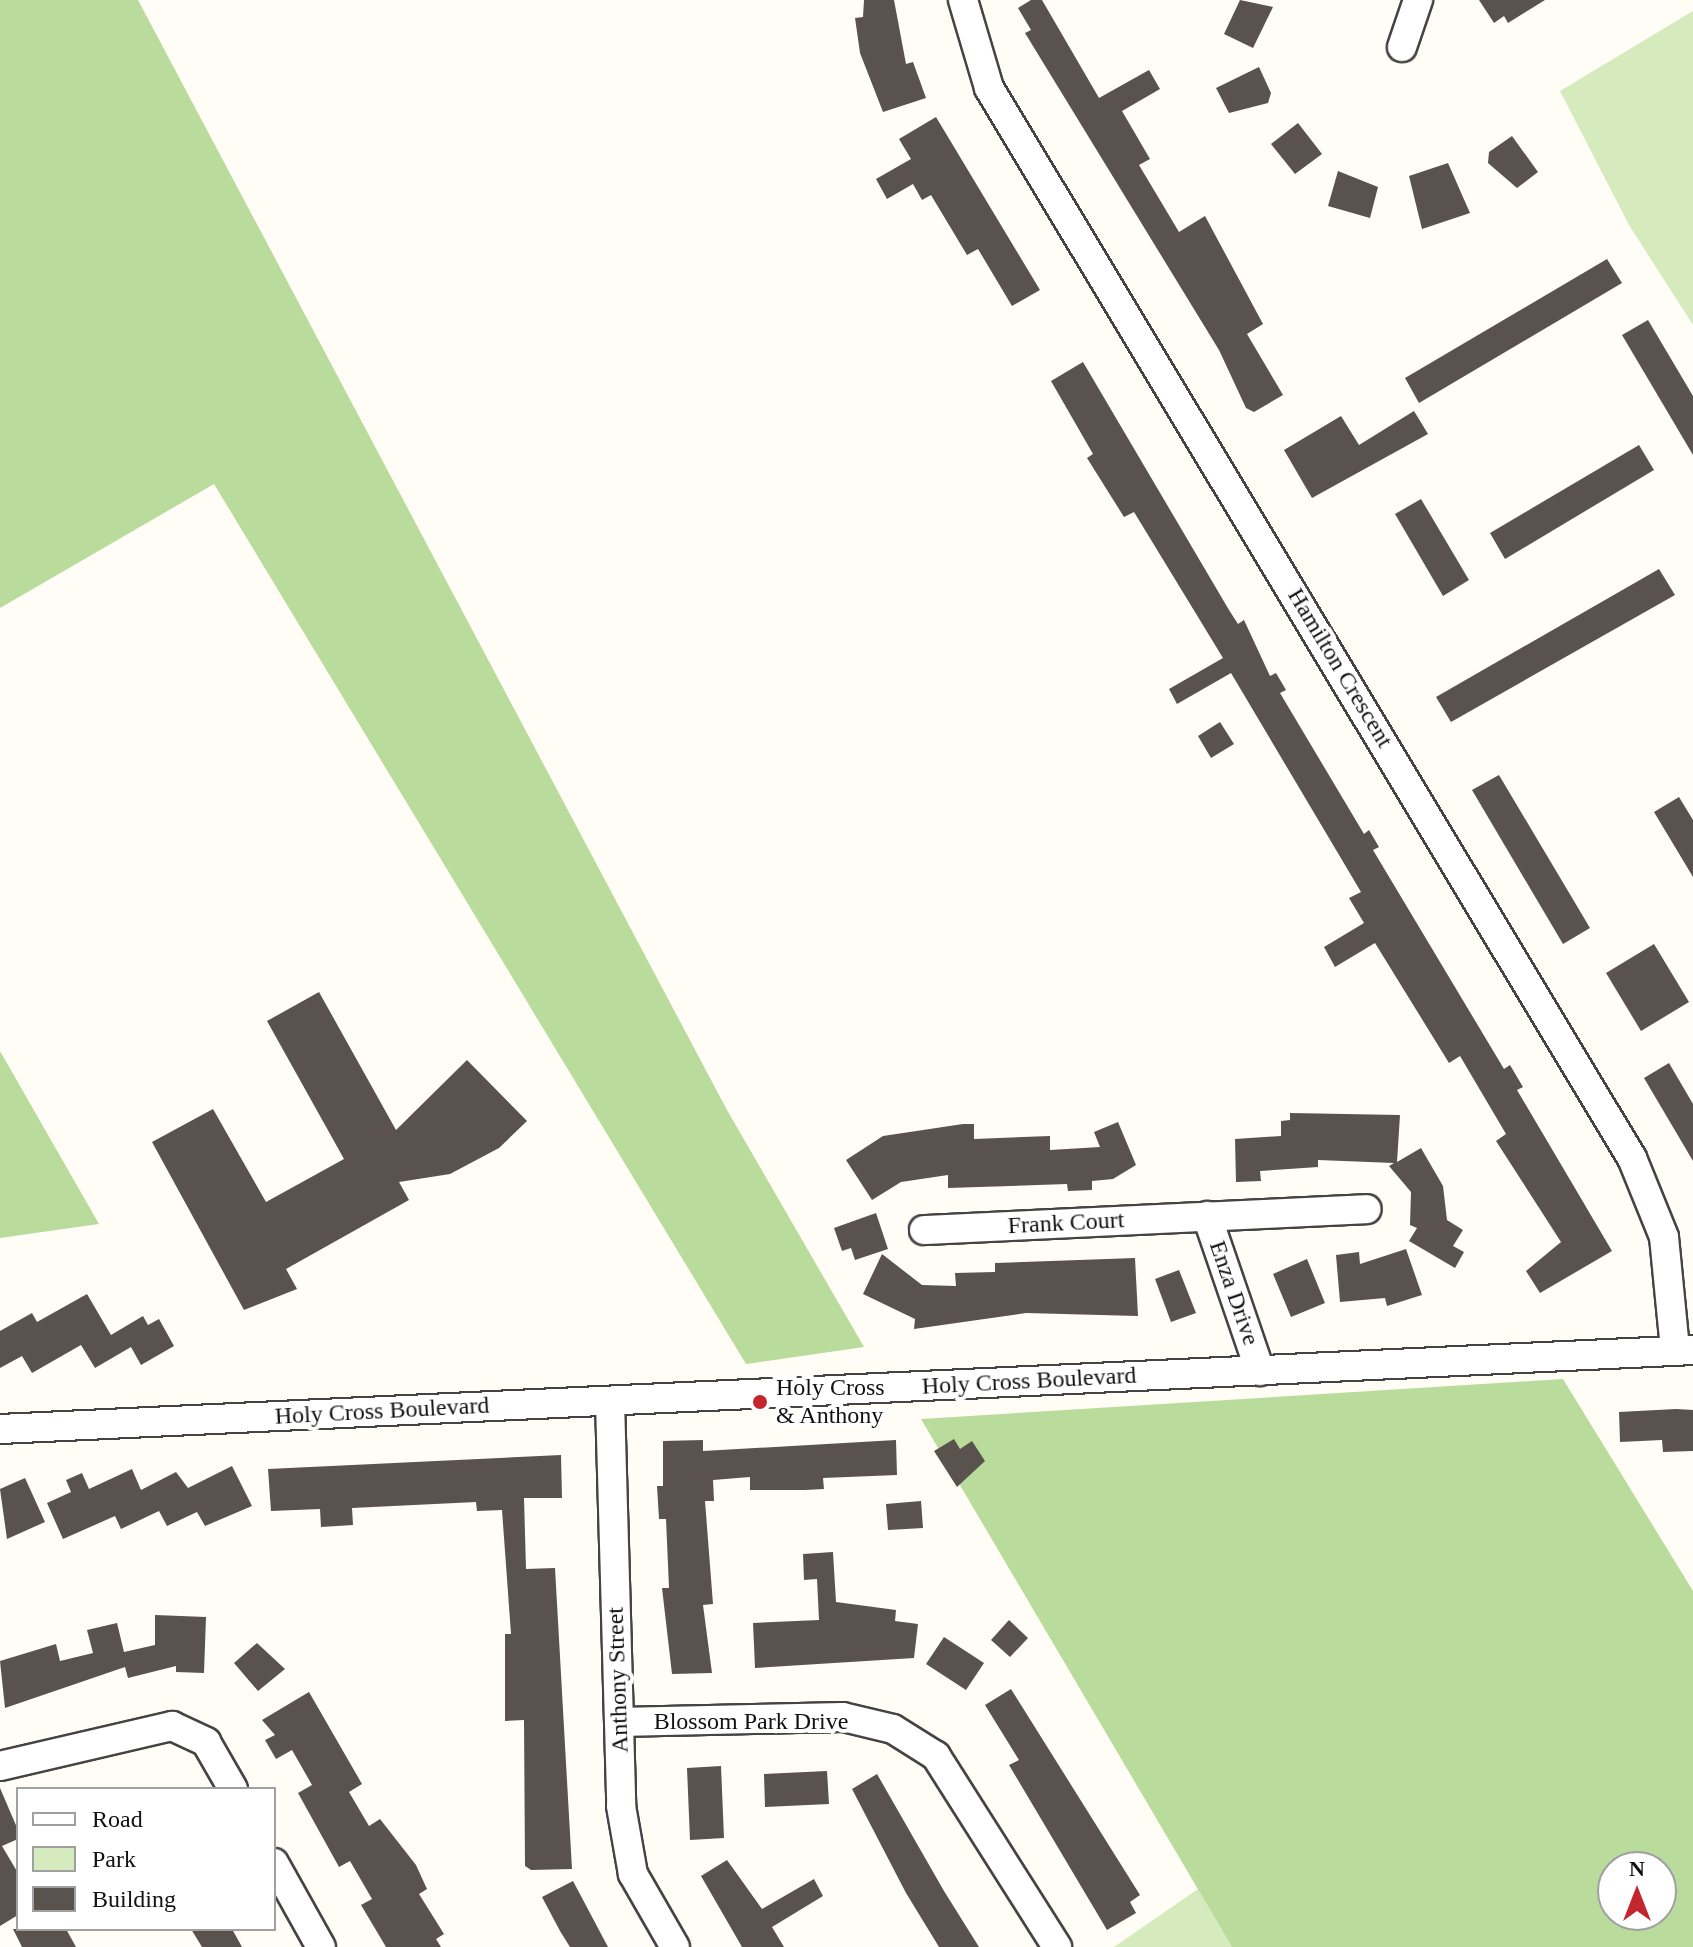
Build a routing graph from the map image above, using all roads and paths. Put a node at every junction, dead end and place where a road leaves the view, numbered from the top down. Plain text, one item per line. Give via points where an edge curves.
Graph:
1 (963, 0) edge
2 (1418, 0) edge
3 (1402, 47) dead end
4 (1367, 1209) dead end
5 (1207, 1216) junction
6 (924, 1230) dead end
7 (1684, 1350) edge
8 (1260, 1371) junction
9 (610, 1401) junction
10 (0, 1429) edge
11 (619, 1722) junction
12 (0, 1766) edge
13 (232, 1787) edge
14 (276, 1867) edge
15 (321, 1947) edge
16 (675, 1947) edge
17 (1057, 1947) edge

1 - 7 street, Hamilton Crescent via 989,88 1632,1158 1664,1237
2 - 3 street
4 - 5 street, Frank Court
5 - 6 street, Frank Court
5 - 8 street, Enza Drive
7 - 8 street, Holy Cross Boulevard
8 - 9 street, Holy Cross Boulevard
9 - 10 street, Holy Cross Boulevard
9 - 11 street, Anthony Street
11 - 16 street, Anthony Street via 621,1806 633,1874
11 - 17 street, Blossom Park Drive via 843,1717 893,1729 936,1756
12 - 13 street via 172,1726 206,1742
14 - 15 street

